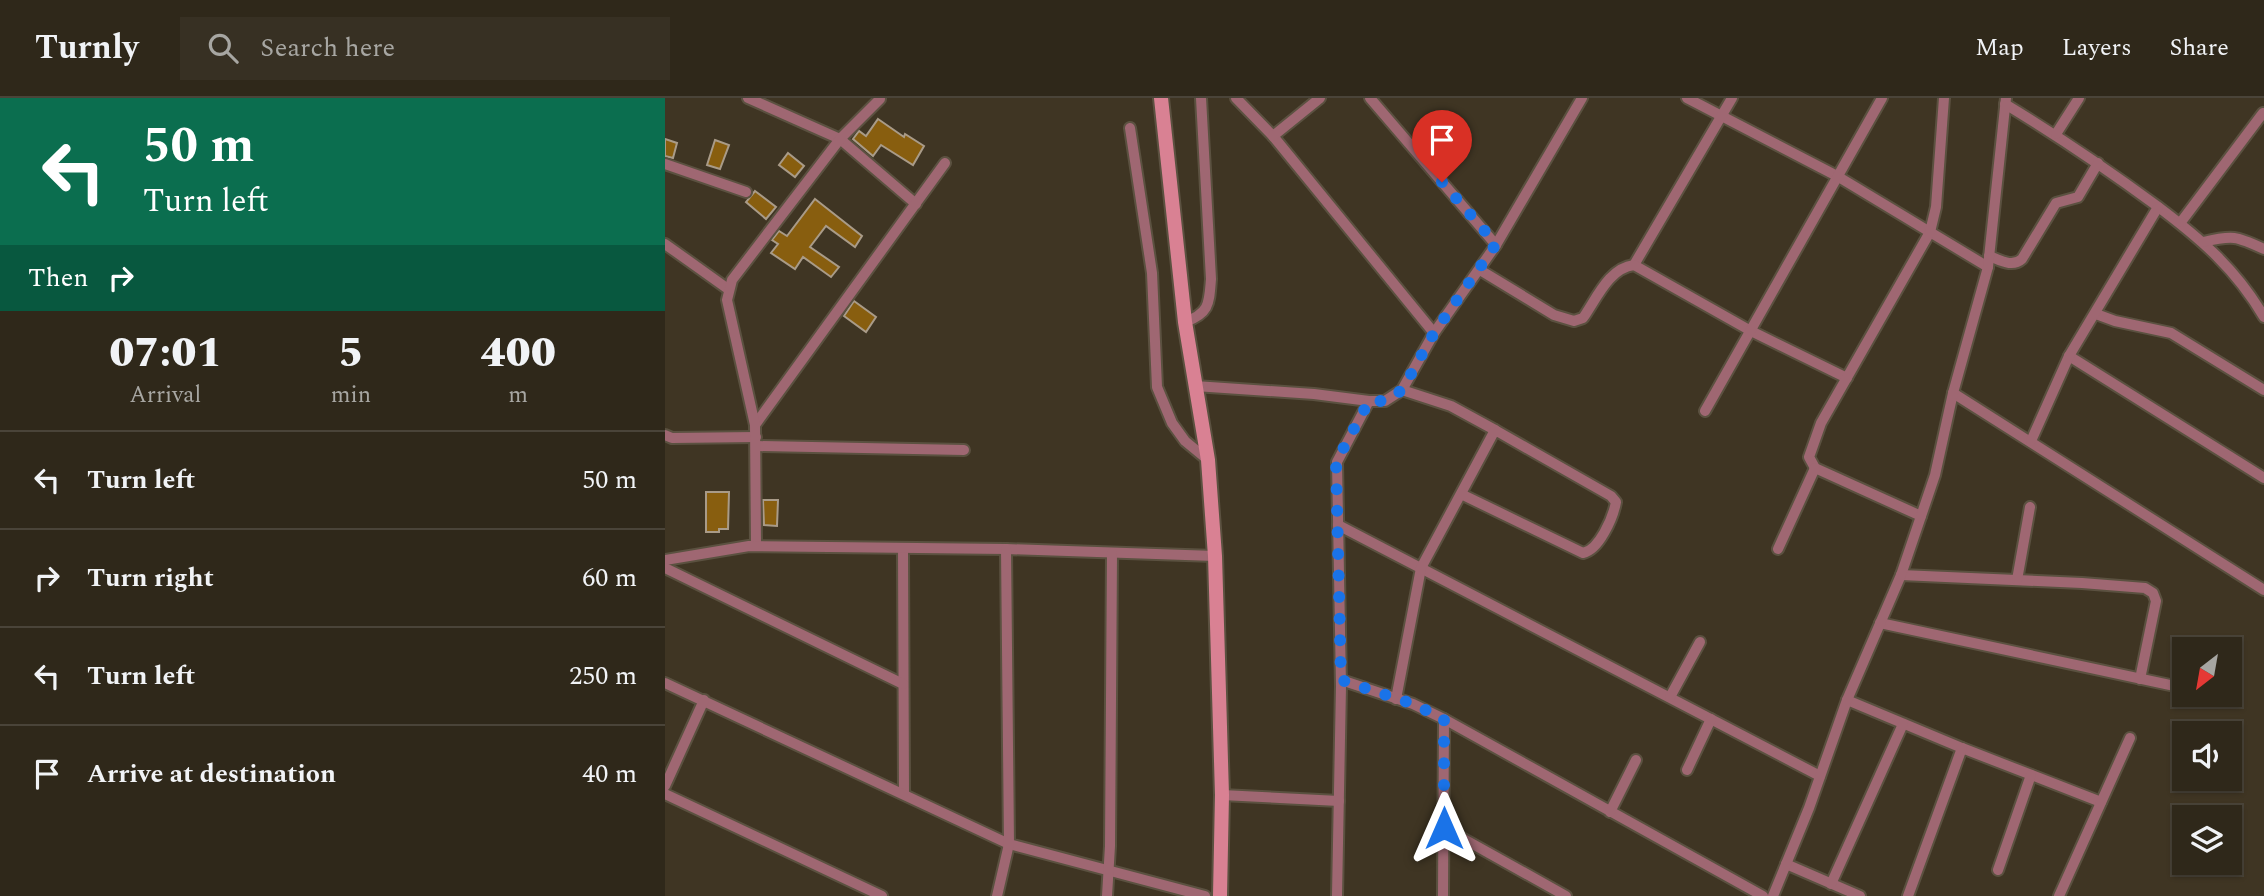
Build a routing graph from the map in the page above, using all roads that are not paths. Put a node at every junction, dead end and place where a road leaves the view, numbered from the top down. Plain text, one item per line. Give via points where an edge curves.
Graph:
1 (748, 98) edge
2 (1161, 98) edge
3 (1201, 98) edge
4 (1236, 98) edge
5 (1320, 98) edge
6 (1370, 98) edge
7 (1582, 98) edge
8 (1687, 98) edge
9 (1732, 98) edge
10 (1882, 98) edge
11 (1944, 98) edge
12 (2078, 98) edge
13 (880, 99) edge
14 (2005, 101) edge
15 (2263, 113) edge
16 (1722, 116) junction
17 (1130, 128) dead end
18 (2056, 134) junction
19 (1273, 136) junction
20 (840, 139) junction
21 (945, 163) dead end
22 (2098, 163) junction
23 (665, 164) edge
24 (1837, 176) junction
25 (746, 192) dead end
26 (916, 204) junction
27 (2158, 207) junction
28 (2181, 222) junction
29 (1930, 232) junction
30 (2203, 242) junction
31 (665, 244) edge
32 (1496, 244) junction
33 (2264, 249) edge
34 (1989, 262) junction
35 (1634, 265) junction
36 (1480, 270) junction
37 (728, 289) junction
38 (2096, 314) junction
39 (2264, 317) edge
40 (1185, 321) junction
41 (1751, 331) junction
42 (1434, 333) junction
43 (2069, 356) junction
44 (1847, 378) junction
45 (1195, 386) junction
46 (1402, 390) junction
47 (2264, 390) edge
48 (1953, 393) junction
49 (1369, 401) junction
50 (1705, 411) dead end
51 (755, 425) junction
52 (1495, 430) junction
53 (665, 435) edge
54 (2031, 441) junction
55 (756, 442) junction
56 (964, 450) dead end
57 (1208, 460) junction
58 (1815, 468) junction
59 (2264, 478) edge
60 (1461, 494) junction
61 (2031, 507) dead end
62 (1920, 516) junction
63 (1338, 525) junction
64 (756, 546) junction
65 (903, 548) junction
66 (1006, 549) junction
67 (1777, 549) dead end
68 (1112, 553) junction
69 (1215, 556) junction
70 (665, 560) edge
71 (665, 568) edge
72 (1421, 568) junction
73 (1901, 575) junction
74 (2017, 580) junction
75 (2264, 590) edge
76 (1880, 623) junction
77 (1700, 642) dead end
78 (2140, 679) junction
79 (1341, 680) junction
80 (665, 683) edge
81 (904, 684) junction
82 (2172, 686) edge
83 (1670, 697) junction
84 (1396, 699) junction
85 (704, 700) junction
86 (1847, 700) junction
87 (1444, 719) junction
88 (1711, 719) junction
89 (1903, 724) junction
90 (2130, 737) dead end
91 (1962, 748) junction
92 (1636, 760) dead end
93 (1687, 770) dead end
94 (2031, 775) junction
95 (1820, 776) junction
96 (665, 786) edge
97 (665, 794) edge
98 (904, 794) junction
99 (1222, 795) junction
100 (1339, 801) junction
101 (2101, 802) junction
102 (1610, 812) junction
103 (1444, 828) junction
104 (1009, 844) junction
105 (1786, 864) junction
106 (1998, 870) dead end
107 (1109, 871) junction
108 (1831, 884) junction
109 (882, 896) edge
110 (997, 896) edge
111 (1107, 896) edge
112 (1205, 896) edge
113 (1220, 896) edge
114 (1338, 896) edge
115 (1443, 896) edge
116 (1566, 896) edge
117 (1763, 896) edge
118 (1773, 896) edge
119 (1860, 896) edge
120 (1908, 896) edge
121 (2059, 896) edge

1 - 20 street
2 - 40 street
3 - 40 street via 1210,296 1205,312
4 - 19 street
5 - 19 street
6 - 32 street
7 - 32 street
8 - 16 street
9 - 16 street
10 - 24 street
11 - 29 street
12 - 18 street
13 - 20 street
14 - 18 street
14 - 34 street
15 - 28 street
16 - 24 street
16 - 35 street
17 - 57 street via 1152,273 1157,387 1172,423
18 - 22 street
19 - 42 street
20 - 26 street
20 - 37 street
21 - 26 street
22 - 27 street
22 - 34 street via 2078,197 2052,208 2017,263
23 - 25 street
24 - 29 street
24 - 41 street
26 - 51 street
27 - 28 street
27 - 38 street
28 - 30 street
29 - 34 street
29 - 44 street
30 - 33 street via 2238,237
30 - 39 street via 2239,280
31 - 37 street
32 - 36 street
34 - 48 street
35 - 36 street via 1615,271 1583,318 1574,321 1554,315
35 - 41 street
36 - 42 street
37 - 51 street
38 - 43 street
38 - 47 street via 2171,332
40 - 45 street
41 - 44 street
41 - 50 street
42 - 46 street
43 - 54 street
43 - 59 street
44 - 58 street via 1813,445 1809,457
45 - 49 street
45 - 57 street
46 - 49 street via 1385,401
46 - 52 street via 1451,406
48 - 54 street
48 - 62 street via 1935,475
49 - 63 street via 1336,462
51 - 55 street
52 - 60 street
52 - 60 street via 1611,496 1616,502 1596,545 1583,553
53 - 55 street
54 - 75 street
55 - 56 street
55 - 64 street
57 - 69 street
58 - 62 street
58 - 67 street
60 - 72 street
61 - 74 street
62 - 73 street
63 - 72 street
63 - 79 street
64 - 65 street
64 - 70 street
65 - 66 street
65 - 81 street
66 - 68 street
66 - 104 street
68 - 69 street
68 - 107 street
69 - 99 street
71 - 81 street
72 - 83 street
72 - 84 street
73 - 74 street
73 - 76 street
74 - 78 street via 2127,586 2153,593 2157,601
76 - 78 street
76 - 86 street
77 - 83 street
78 - 82 street
79 - 84 street
79 - 100 street
80 - 85 street
81 - 98 street
83 - 88 street
84 - 87 street
85 - 96 street
85 - 98 street
86 - 89 street
86 - 95 street
87 - 102 street
87 - 103 street
88 - 93 street
88 - 95 street
89 - 91 street
89 - 108 street
90 - 101 street
91 - 94 street
91 - 120 street
92 - 102 street
94 - 101 street
94 - 106 street
95 - 105 street
97 - 109 street
98 - 104 street
99 - 100 street
99 - 113 street
100 - 114 street
101 - 121 street
102 - 117 street
103 - 115 street
103 - 116 street
104 - 107 street
104 - 110 street
105 - 108 street
105 - 118 street
107 - 111 street
107 - 112 street
108 - 119 street

